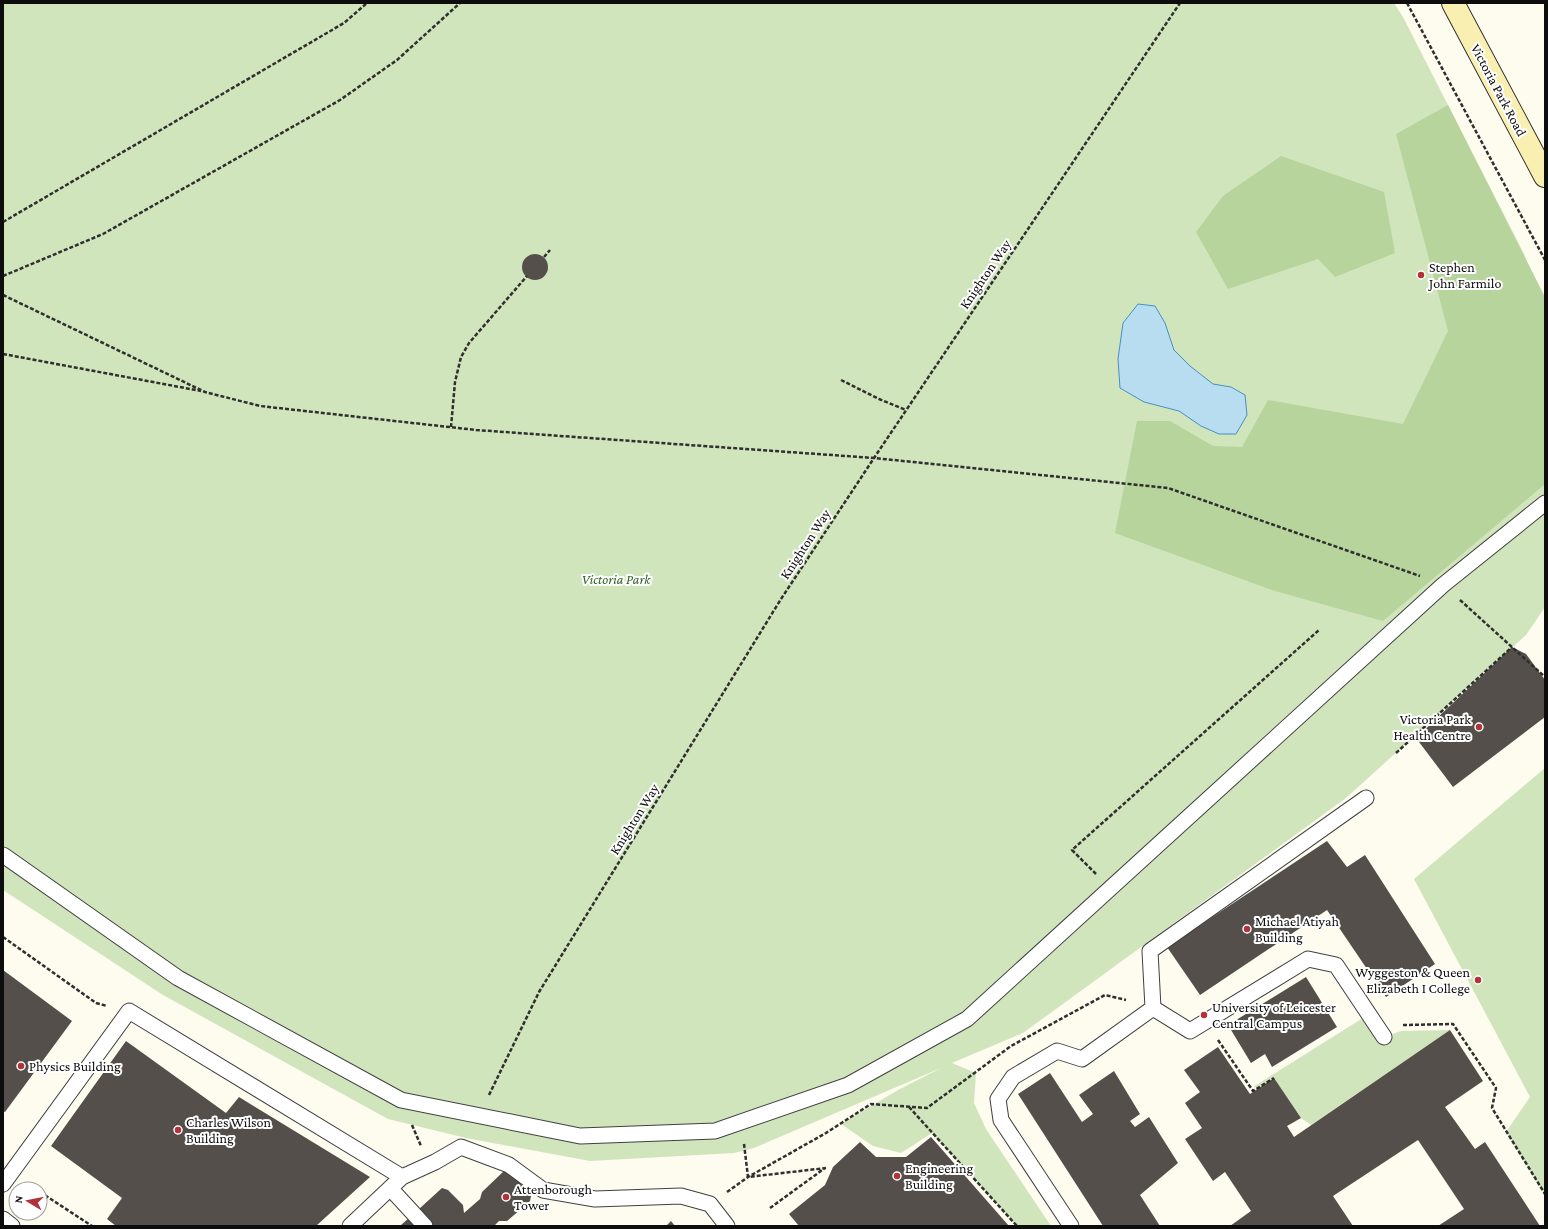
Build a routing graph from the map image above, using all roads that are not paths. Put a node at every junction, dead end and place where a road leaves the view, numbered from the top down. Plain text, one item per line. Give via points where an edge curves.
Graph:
1 (1453, 3) edge
2 (1545, 176) edge
3 (1545, 503) edge
4 (1366, 798) dead end
5 (3, 855) edge
6 (1154, 1008) junction
7 (1384, 1038) road end
8 (402, 1177) junction
9 (3, 1184) edge
10 (390, 1188) junction
11 (3, 1220) edge
12 (12, 1226) edge
13 (350, 1226) edge
14 (425, 1226) edge
15 (727, 1226) edge
16 (1071, 1226) edge

1 - 2 main road, Victoria Park Road
3 - 5 lane via 1443,584 967,1019 848,1085 715,1131 580,1136 404,1101 178,978
4 - 6 lane via 1150,951
6 - 7 lane via 1190,1031 1308,959 1336,965
6 - 16 lane via 1082,1059 1057,1051 1013,1077 998,1099 1001,1120
8 - 9 lane via 129,1011
8 - 10 lane
8 - 15 lane via 461,1147 509,1165 543,1190 595,1199 681,1196 710,1204
10 - 13 lane
10 - 14 lane
11 - 12 lane

